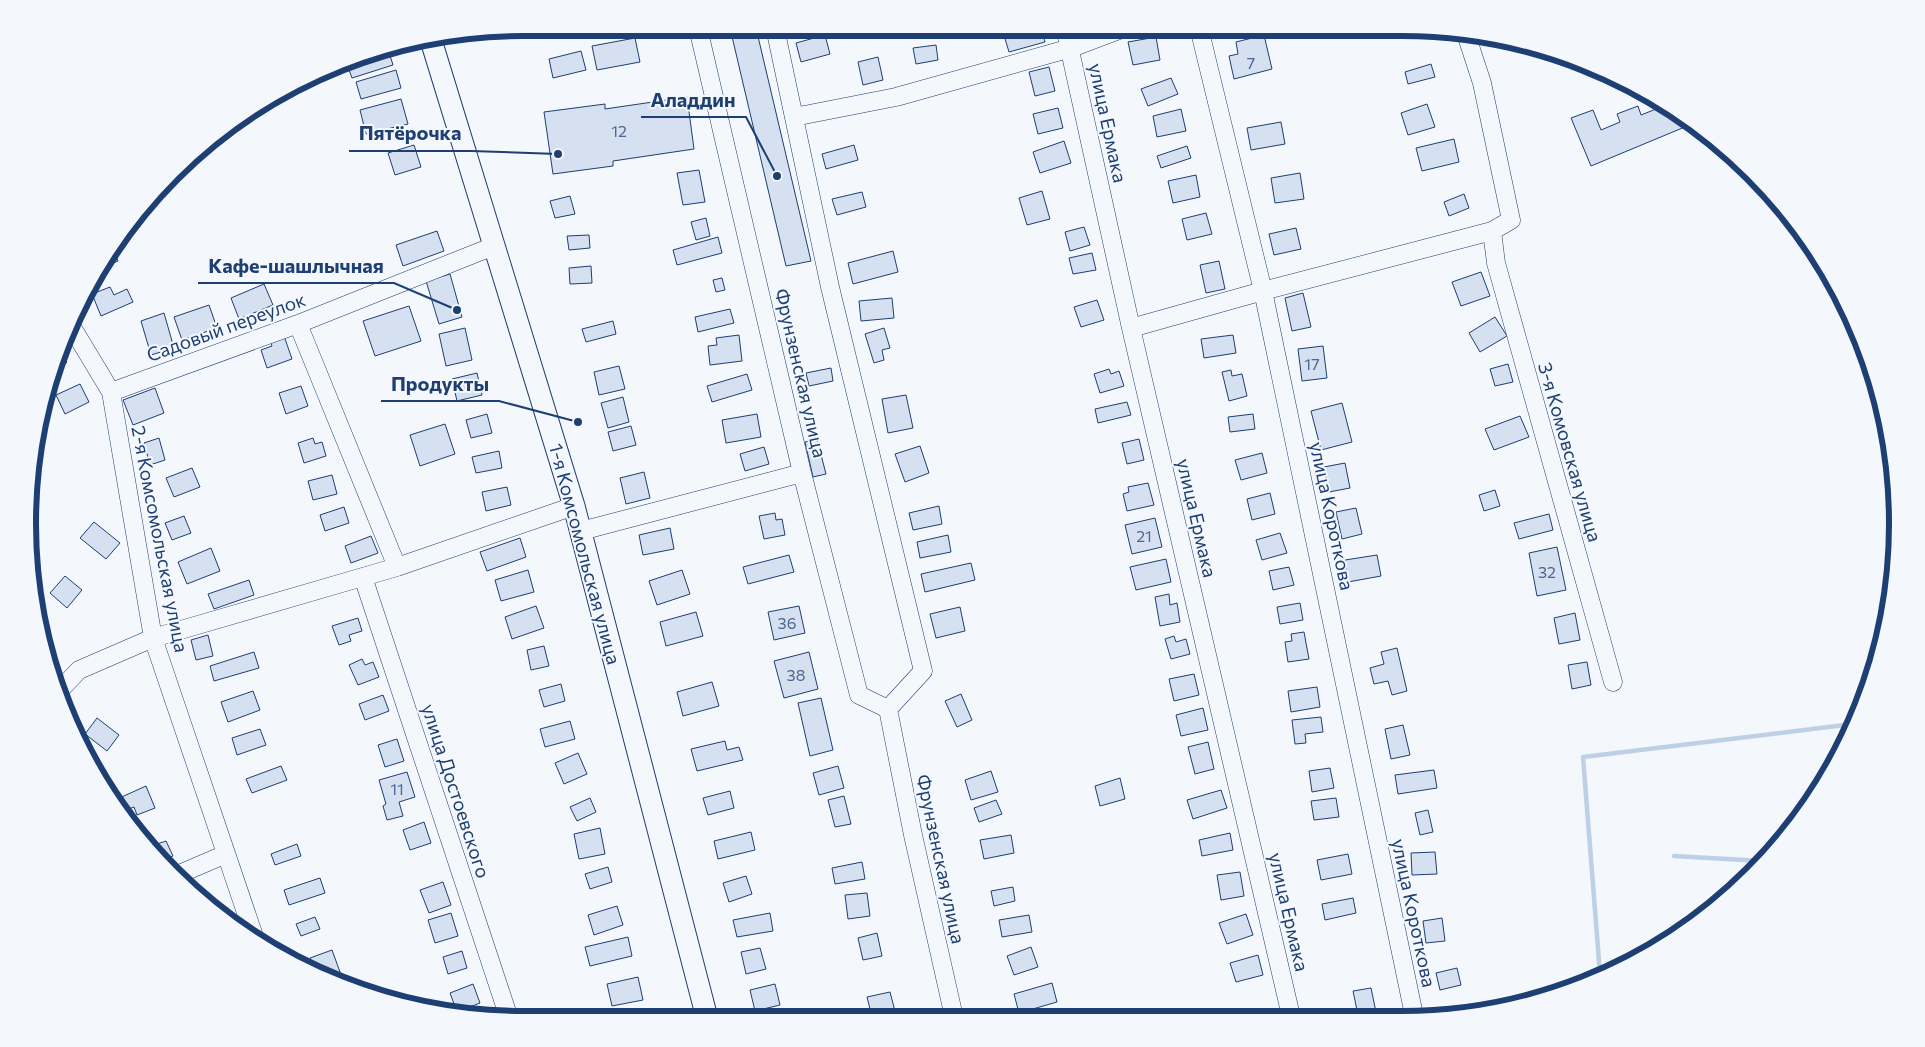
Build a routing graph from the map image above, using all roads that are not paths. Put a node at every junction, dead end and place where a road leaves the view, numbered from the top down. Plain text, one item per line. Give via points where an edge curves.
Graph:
1 (700, 36) edge
2 (777, 36) edge
3 (1067, 36) edge
4 (1102, 36) edge
5 (1201, 36) edge
6 (1468, 41) edge
7 (432, 45) edge
8 (1070, 48) junction
9 (794, 117) junction
10 (1492, 231) junction
11 (494, 246) junction
12 (1263, 291) junction
13 (298, 324) junction
14 (1131, 328) junction
15 (75, 332) edge
16 (111, 392) junction
17 (802, 473) junction
18 (574, 506) junction
19 (581, 531) junction
20 (397, 567) junction
21 (363, 577) junction
22 (153, 638) junction
23 (1613, 682) dead end
24 (64, 686) edge
25 (888, 709) junction
26 (226, 854) junction
27 (183, 872) edge
28 (251, 928) edge
29 (507, 1010) edge
30 (705, 1011) edge
31 (953, 1011) edge
32 (1290, 1011) edge
33 (1413, 1011) edge

1 - 17 street, Фрунзенская улица
2 - 9 street
3 - 8 street, улица Ермака
4 - 8 street
5 - 12 street, улица Короткова
6 - 10 street via 1482,83 1511,220
7 - 11 main road, 1-я Комсомольская улица
8 - 9 street via 896,97
8 - 14 street, улица Ермака
9 - 25 street via 830,287 923,670
10 - 12 street
10 - 23 street, 3-я Комовская улица via 1496,264
11 - 13 street, Садовый переулок
11 - 18 main road, 1-я Комсомольская улица
12 - 14 street
12 - 33 street, улица Короткова
13 - 16 street, Садовый переулок
13 - 20 street
14 - 32 street, улица Ермака
15 - 16 street, 2-я Комсомольская улица
16 - 22 street, 2-я Комсомольская улица
17 - 19 street
17 - 25 street, Фрунзенская улица via 859,695
18 - 19 main road, 1-я Комсомольская улица
18 - 20 street
19 - 30 main road, 1-я Комсомольская улица
20 - 21 street
21 - 22 street
21 - 29 street, улица Достоевского
22 - 24 street via 79,670
22 - 26 street, 2-я Комсомольская улица
25 - 31 street, Фрунзенская улица via 912,836
26 - 27 street
26 - 28 street, 2-я Комсомольская улица

